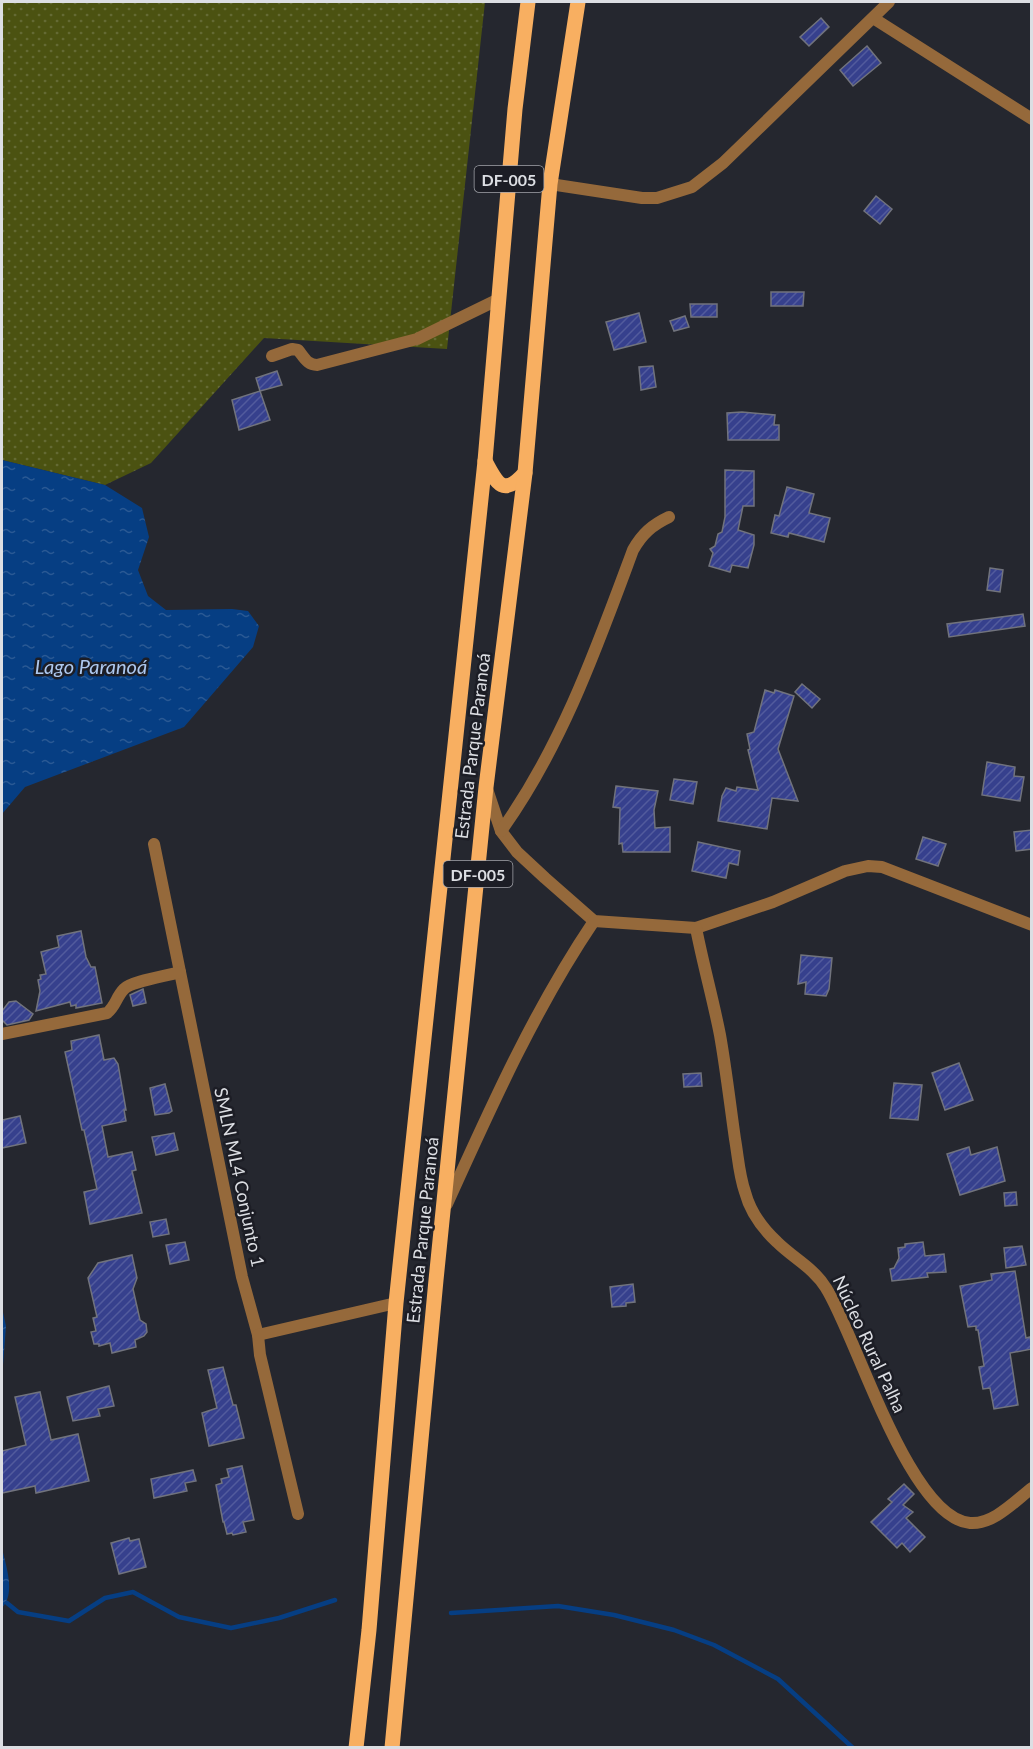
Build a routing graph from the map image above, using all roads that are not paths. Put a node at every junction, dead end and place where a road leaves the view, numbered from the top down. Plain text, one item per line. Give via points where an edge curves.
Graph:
1 (528, 2) edge
2 (578, 2) edge
3 (889, 2) edge
4 (873, 18) junction
5 (1032, 119) edge
6 (550, 184) junction
7 (499, 299) junction
8 (272, 356) dead end
9 (485, 461) junction
10 (525, 473) junction
11 (669, 517) dead end
12 (486, 788) junction
13 (501, 831) junction
14 (154, 844) dead end
15 (594, 921) junction
16 (1032, 926) edge
17 (696, 928) junction
18 (180, 972) junction
19 (2, 1035) edge
20 (444, 1210) junction
21 (396, 1303) junction
22 (258, 1335) junction
23 (1032, 1488) edge
24 (298, 1514) dead end
25 (357, 1748) edge
26 (392, 1748) edge

1 - 7 main road, Estrada Parque Paranoá / DF-005
2 - 6 main road, Estrada Parque Paranoá / DF-005
3 - 4 street
4 - 5 street
4 - 6 street via 723,163 692,187 657,198 642,198
6 - 10 main road, Estrada Parque Paranoá / DF-005
7 - 8 street via 417,339 317,365 307,362 298,350
7 - 9 main road, Estrada Parque Paranoá / DF-005
9 - 10 main road via 496,482 503,486 511,485
9 - 21 main road, Estrada Parque Paranoá / DF-005
10 - 12 main road, Estrada Parque Paranoá / DF-005
11 - 13 street via 642,535 633,550 591,662 551,752
12 - 13 street
12 - 20 main road, Estrada Parque Paranoá / DF-005
13 - 15 street via 544,878
14 - 18 street, SMLN ML4 Conjunto 1
15 - 17 street
15 - 20 street via 526,1035
16 - 17 street via 882,867 868,866 845,871 773,902
17 - 23 street, Núcleo Rural Palha via 720,1034 739,1163 754,1214 776,1241 808,1266 828,1290 887,1425 925,1488 949,1516 970,1523 985,1520
18 - 19 street via 128,986 107,1013
18 - 22 street, SMLN ML4 Conjunto 1 via 242,1277
20 - 26 main road, Estrada Parque Paranoá / DF-005
21 - 22 street
21 - 25 main road, Estrada Parque Paranoá / DF-005
22 - 24 street, SMLN ML4 Conjunto 1

